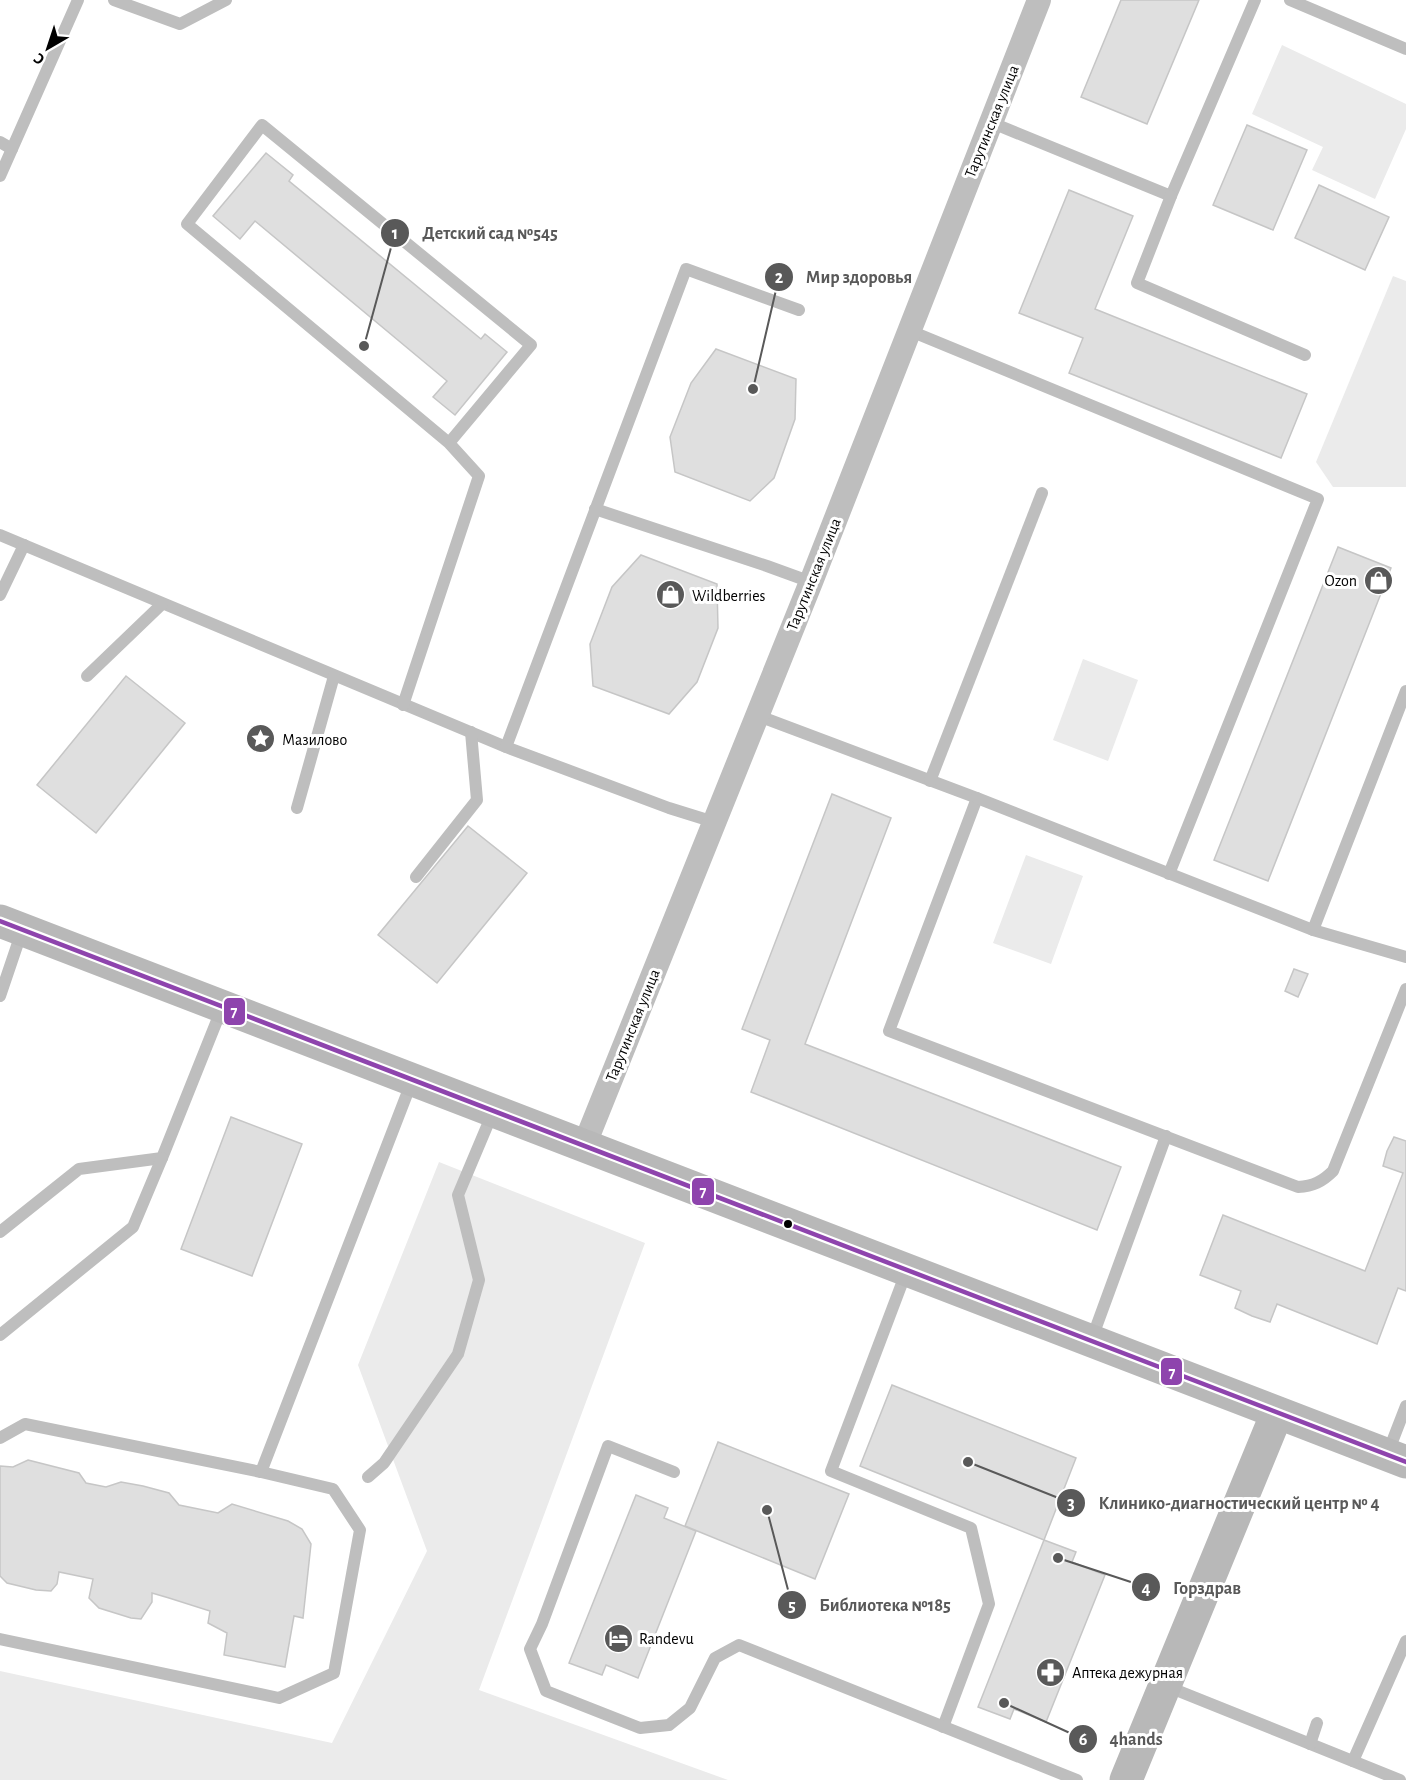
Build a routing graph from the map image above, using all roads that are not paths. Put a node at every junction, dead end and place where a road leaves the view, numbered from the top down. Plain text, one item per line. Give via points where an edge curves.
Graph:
1 (78, 0) edge
2 (114, 0) edge
3 (226, 0) edge
4 (1039, 0) edge
5 (1256, 0) edge
6 (1290, 0) edge
7 (1406, 49) edge
8 (990, 122) junction
9 (0, 141) edge
10 (12, 148) junction
11 (0, 176) edge
12 (1171, 196) junction
13 (798, 310) dead end
14 (909, 330) junction
15 (1305, 355) dead end
16 (449, 442) junction
17 (1042, 493) dead end
18 (595, 510) junction
19 (0, 535) edge
20 (24, 545) junction
21 (811, 582) junction
22 (0, 595) edge
23 (162, 604) junction
24 (87, 676) dead end
25 (334, 676) junction
26 (1406, 691) edge
27 (403, 705) junction
28 (756, 716) junction
29 (471, 732) junction
30 (506, 747) junction
31 (930, 781) junction
32 (977, 798) junction
33 (297, 808) dead end
34 (714, 822) junction
35 (1169, 874) junction
36 (416, 877) dead end
37 (11, 926) edge
38 (1313, 930) junction
39 (1406, 957) edge
40 (1406, 989) edge
41 (0, 996) edge
42 (223, 1007) junction
43 (413, 1080) junction
44 (493, 1111) junction
45 (1166, 1136) junction
46 (584, 1146) junction
47 (162, 1158) junction
48 (0, 1232) edge
49 (907, 1270) junction
50 (0, 1335) edge
51 (1091, 1341) junction
52 (1406, 1406) edge
53 (1277, 1413) junction
54 (0, 1438) edge
55 (1396, 1459) edge
56 (261, 1472) junction
57 (674, 1472) dead end
58 (368, 1477) dead end
59 (0, 1639) edge
60 (1406, 1641) edge
61 (1165, 1686) junction
62 (1317, 1723) dead end
63 (943, 1726) junction
64 (1310, 1744) junction
65 (1353, 1761) junction
66 (1077, 1780) edge
67 (1126, 1780) edge
68 (1400, 1780) edge

1 - 10 lane
2 - 3 lane via 180,24
4 - 8 street, Тарутинская улица
5 - 12 lane
6 - 7 lane
8 - 12 lane
8 - 14 street, Тарутинская улица
9 - 10 lane
10 - 11 lane
12 - 15 lane via 1137,283
13 - 18 lane via 686,269
14 - 21 street, Тарутинская улица
14 - 35 lane via 1318,499
16 - 16 lane via 531,345 262,125 187,224
16 - 27 lane via 479,476
17 - 31 lane
18 - 21 lane
18 - 30 lane
19 - 20 lane
20 - 22 lane
20 - 23 lane
21 - 28 street, Тарутинская улица
23 - 24 lane
23 - 25 lane
25 - 27 lane
25 - 33 lane
26 - 38 lane
27 - 29 lane
28 - 31 lane
28 - 34 street, Тарутинская улица
29 - 30 lane
29 - 36 lane via 477,800
30 - 34 lane
31 - 32 lane
32 - 35 lane
32 - 45 lane via 889,1031
34 - 46 street, Тарутинская улица
35 - 38 lane
37 - 41 lane
37 - 42 street
38 - 39 lane
40 - 45 lane via 1340,1156 1324,1180 1298,1187
42 - 43 street
42 - 47 lane
43 - 44 street
43 - 56 lane
44 - 46 street
44 - 58 lane via 459,1195 479,1280 458,1354 384,1463
45 - 51 lane
46 - 49 street
47 - 48 lane via 79,1169
47 - 50 lane via 133,1227
49 - 51 street
49 - 63 lane via 831,1471 971,1528 989,1604
51 - 53 street
52 - 55 lane
53 - 55 street
53 - 61 street
54 - 56 lane via 25,1424
56 - 59 lane via 333,1489 360,1530 334,1673 279,1698
57 - 63 lane via 608,1446 530,1649 546,1692 640,1728 669,1725 690,1708 715,1658 739,1645
60 - 65 lane
61 - 64 lane
61 - 67 street
62 - 64 lane
63 - 66 lane
64 - 65 lane
65 - 68 lane

